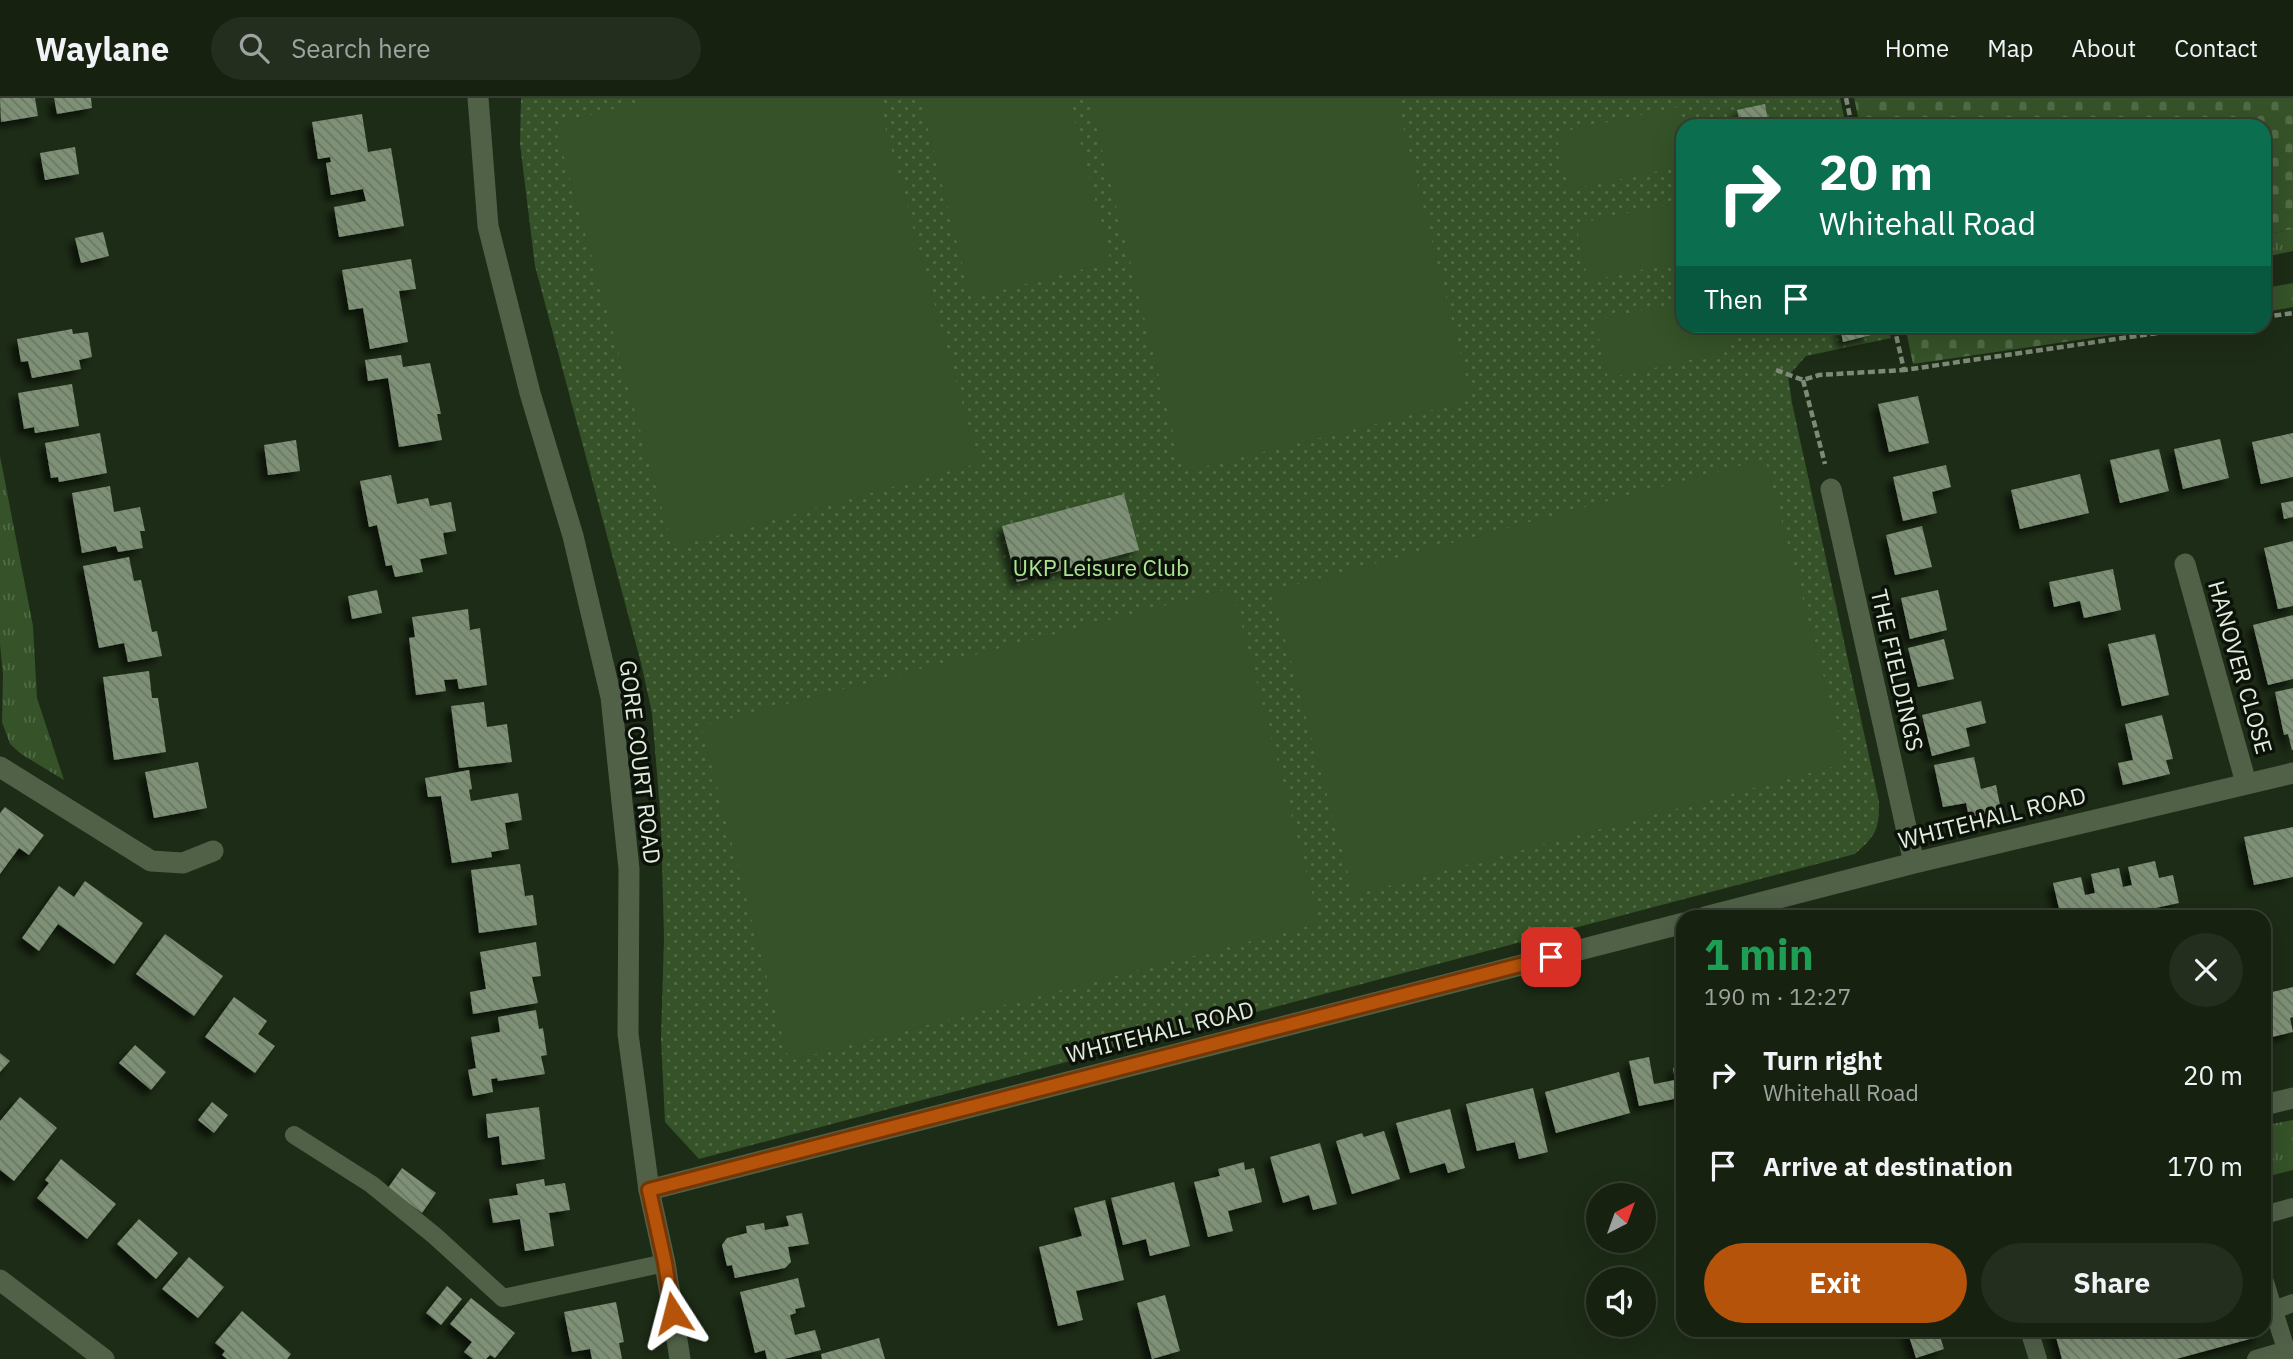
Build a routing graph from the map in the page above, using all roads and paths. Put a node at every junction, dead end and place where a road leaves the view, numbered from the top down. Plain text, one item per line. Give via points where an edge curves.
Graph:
1 (478, 98) edge
2 (1846, 98) edge
3 (1850, 119) edge
4 (2293, 313) edge
5 (2271, 316) edge
6 (1896, 333) edge
7 (2157, 333) edge
8 (1776, 370) dead end
9 (1904, 370) junction
10 (1804, 380) junction
11 (1831, 489) joint
12 (2185, 564) dead end
13 (0, 767) edge
14 (2293, 773) edge
15 (2246, 783) junction
16 (213, 851) dead end
17 (1914, 863) junction
18 (1732, 910) edge
19 (1676, 925) edge
20 (2293, 1098) edge
21 (2271, 1103) edge
22 (294, 1135) dead end
23 (649, 1190) junction
24 (2293, 1207) edge
25 (2271, 1213) edge
26 (665, 1263) junction
27 (0, 1280) edge
28 (2271, 1301) edge
29 (2293, 1303) edge
30 (2274, 1310) junction
31 (2031, 1337) edge
32 (2288, 1354) edge
33 (104, 1359) edge
34 (680, 1359) edge
35 (2038, 1359) edge
36 (2256, 1359) edge

1 - 23 street, GORE COURT ROAD via 488,226 530,393 573,536 611,697 629,869 628,1034
2 - 3 path
4 - 5 path
6 - 9 path
7 - 9 path
8 - 10 path
9 - 10 path
10 - 11 path
11 - 17 street, THE FIELDINGS
12 - 15 street, HANOVER CLOSE
13 - 16 street via 151,861 183,863
14 - 15 street, WHITEHALL ROAD
15 - 17 street, WHITEHALL ROAD
17 - 18 street, WHITEHALL ROAD
19 - 23 street, WHITEHALL ROAD
20 - 21 street
22 - 26 lane via 370,1184 503,1298
23 - 26 street, GORE COURT ROAD
24 - 25 lane
26 - 34 street, GORE COURT ROAD
27 - 33 street
28 - 30 lane
29 - 30 lane
30 - 32 lane
31 - 35 lane
32 - 36 lane

